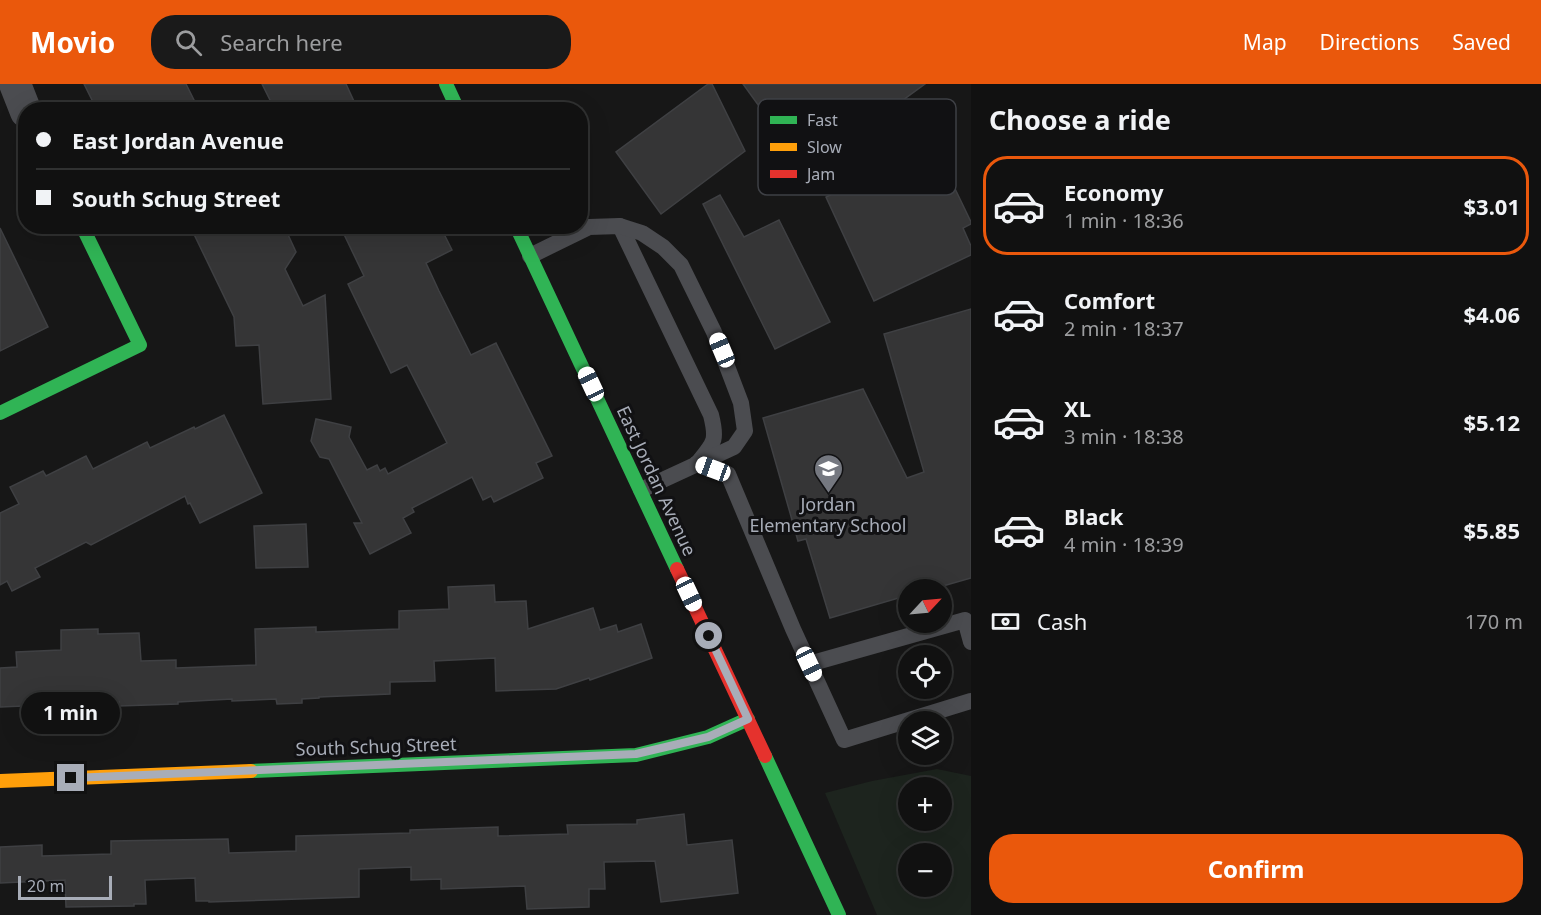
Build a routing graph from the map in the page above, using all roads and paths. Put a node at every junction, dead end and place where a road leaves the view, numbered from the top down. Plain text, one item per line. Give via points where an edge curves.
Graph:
1 (15, 84) edge
2 (446, 84) edge
3 (22, 102) edge
4 (454, 102) edge
5 (620, 226) junction
6 (588, 227) edge
7 (86, 234) edge
8 (520, 234) edge
9 (575, 234) edge
10 (530, 256) junction
11 (0, 413) edge
12 (697, 463) junction
13 (641, 490) junction
14 (971, 642) edge
15 (809, 664) junction
16 (971, 701) edge
17 (748, 719) junction
18 (0, 781) edge
19 (839, 915) edge

1 - 3 street
2 - 4 street
5 - 6 lane
5 - 12 lane via 711,415 714,442
5 - 12 lane via 649,237 681,265 714,332 741,403 745,431 734,447
7 - 11 street via 140,345
8 - 10 street, East Jordan Avenue
9 - 10 lane
10 - 13 street, East Jordan Avenue
12 - 13 lane
12 - 15 lane via 728,474
13 - 17 street, East Jordan Avenue
14 - 15 lane via 964,620
15 - 16 lane via 844,740
17 - 18 street, South Schug Street via 708,737 636,754
17 - 19 street, East Jordan Avenue

